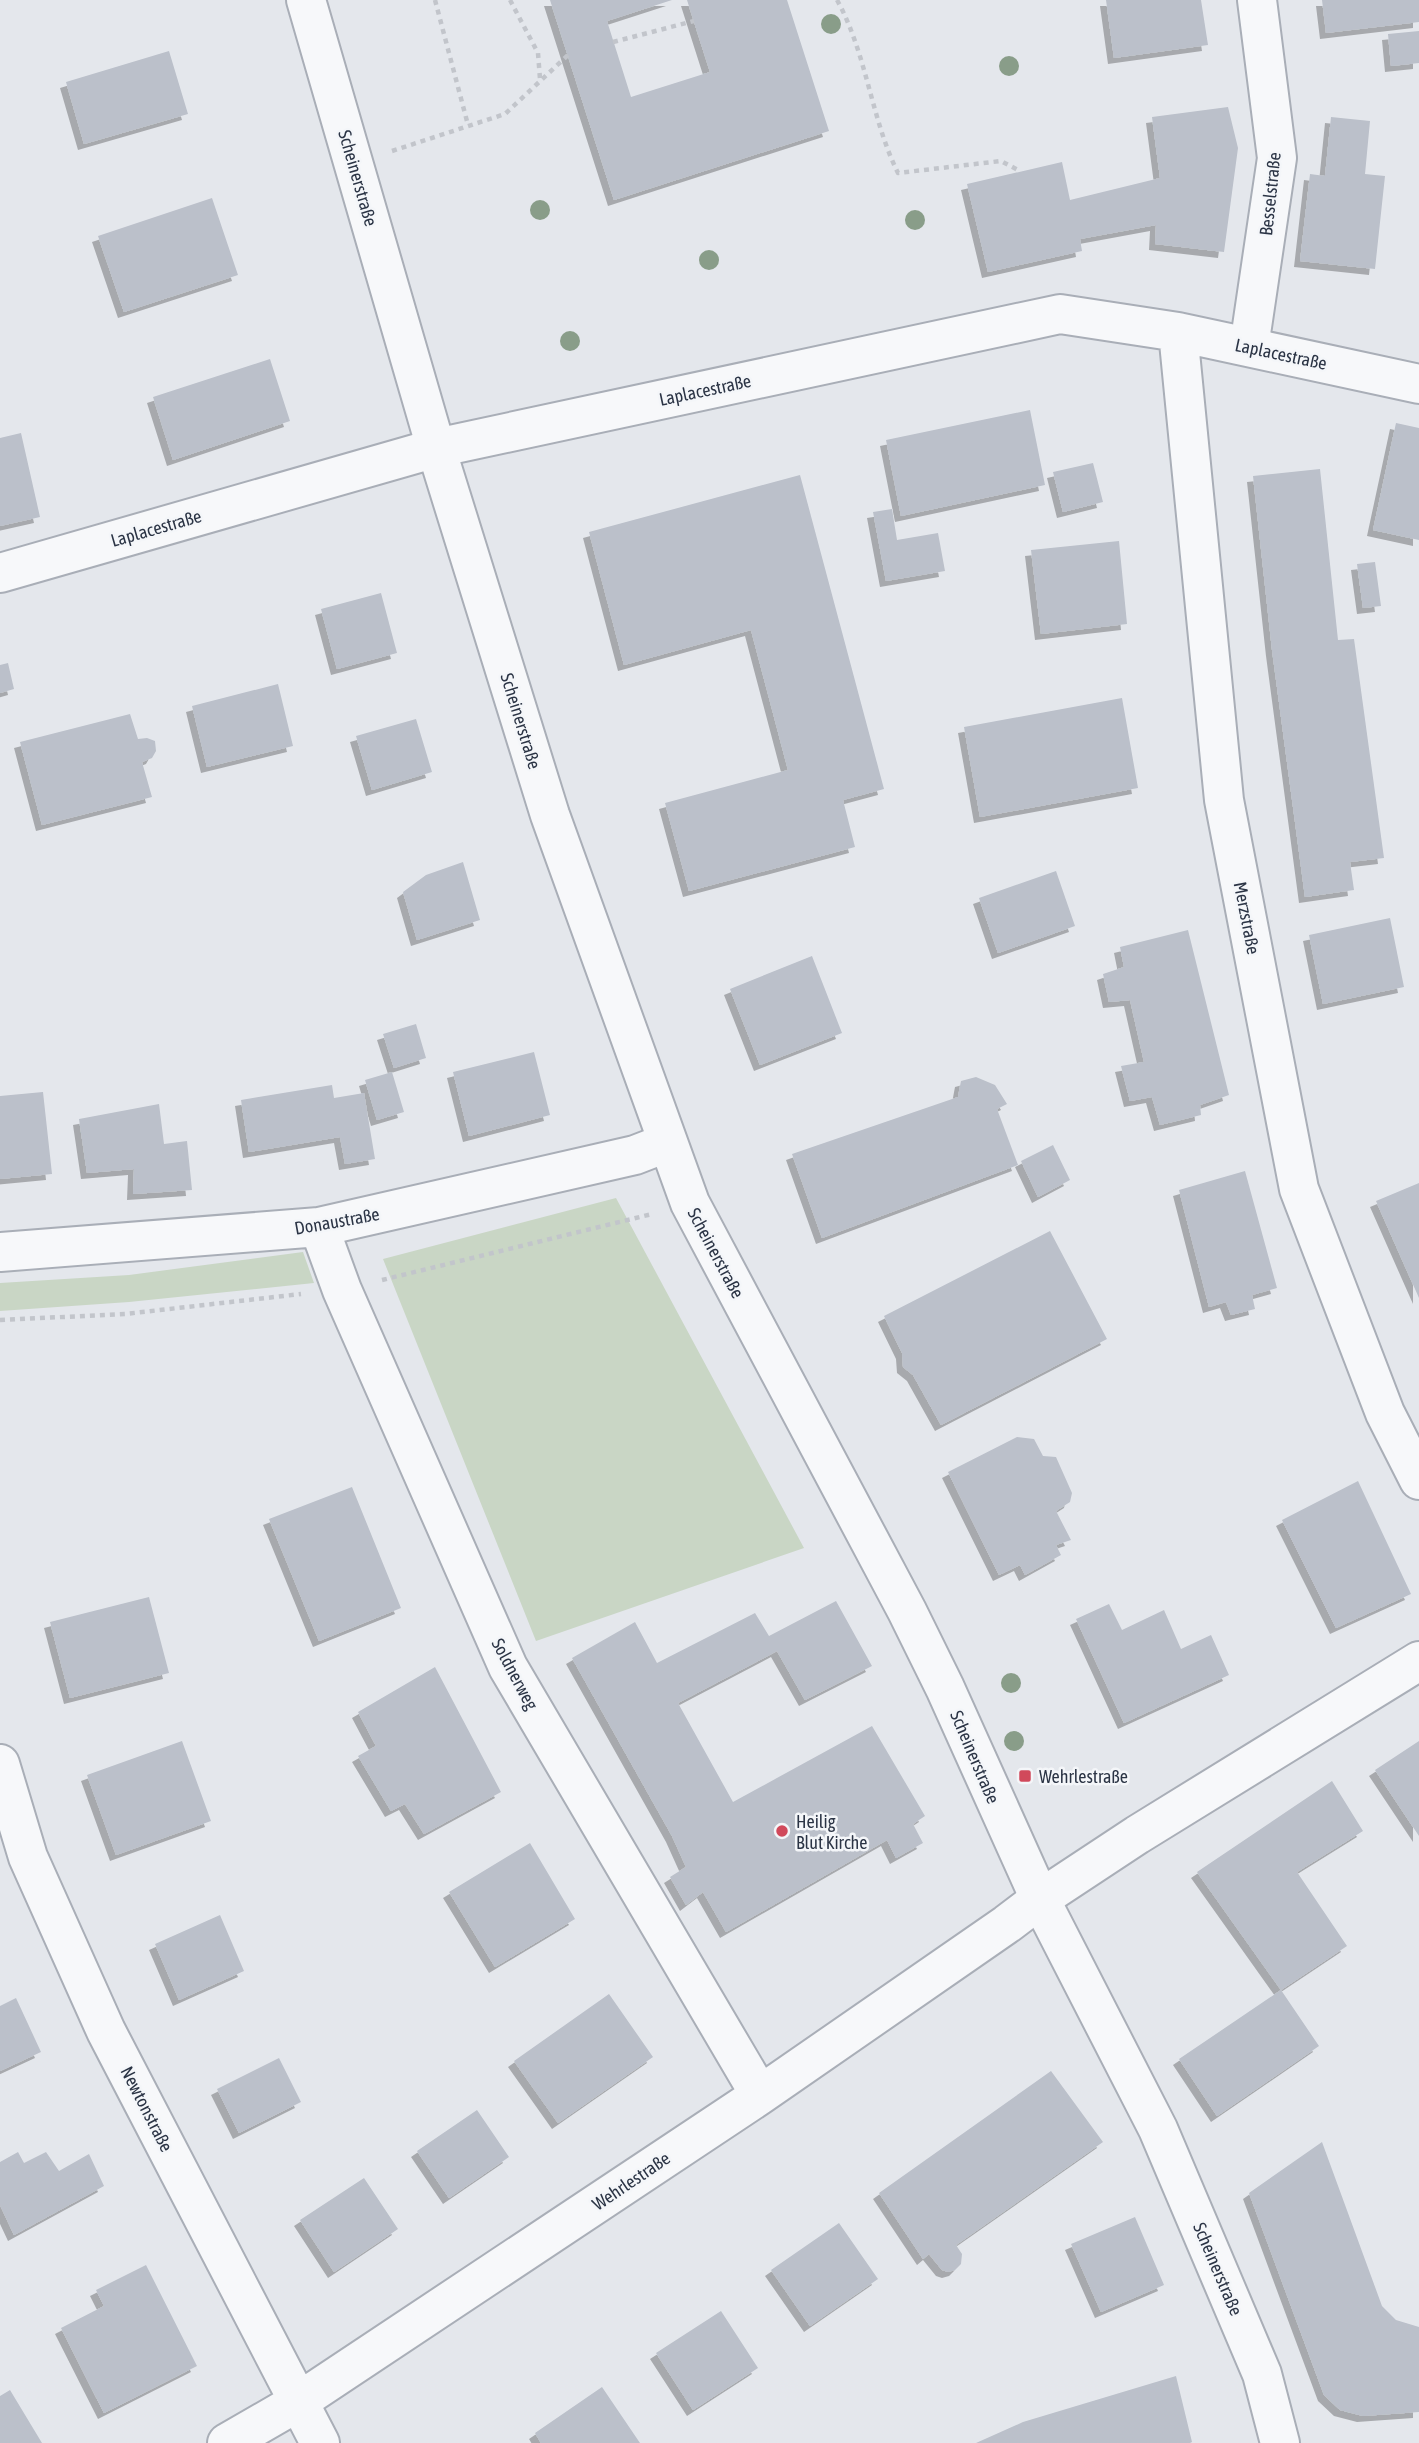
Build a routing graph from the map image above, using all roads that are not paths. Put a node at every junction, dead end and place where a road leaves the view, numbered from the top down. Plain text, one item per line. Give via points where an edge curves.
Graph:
1 (306, 0) edge
2 (1257, 0) edge
3 (1178, 332) junction
4 (1249, 347) junction
5 (1419, 384) edge
6 (436, 448) junction
7 (0, 573) edge
8 (666, 1143) junction
9 (319, 1227) junction
10 (0, 1252) edge
11 (1419, 1480) edge
12 (1419, 1661) edge
13 (0, 1764) edge
14 (1040, 1899) junction
15 (760, 2095) junction
16 (298, 2402) junction
17 (227, 2443) edge
18 (320, 2443) edge
19 (1280, 2443) edge

1 - 6 street, Scheinerstraße
2 - 4 street, Besselstraße via 1277,158
3 - 4 street, Laplacestraße
3 - 6 street, Laplacestraße via 1060,314
3 - 11 street, Merzstraße via 1224,800 1299,1189 1385,1413
4 - 5 street, Laplacestraße
6 - 7 street, Laplacestraße
6 - 8 street, Scheinerstraße via 550,815
8 - 9 street, Donaustraße
8 - 14 street, Scheinerstraße via 690,1203 945,1688
9 - 10 street, Donaustraße
9 - 15 street, Soldnerweg via 342,1290 508,1667
12 - 14 street, Wehrlestraße
13 - 16 street, Newtonstraße via 28,1857 106,2031
14 - 15 street, Wehrlestraße
14 - 19 street, Scheinerstraße via 1158,2129 1262,2374
15 - 16 street, Wehrlestraße
16 - 17 street, Wehrlestraße
16 - 18 street, Newtonstraße

